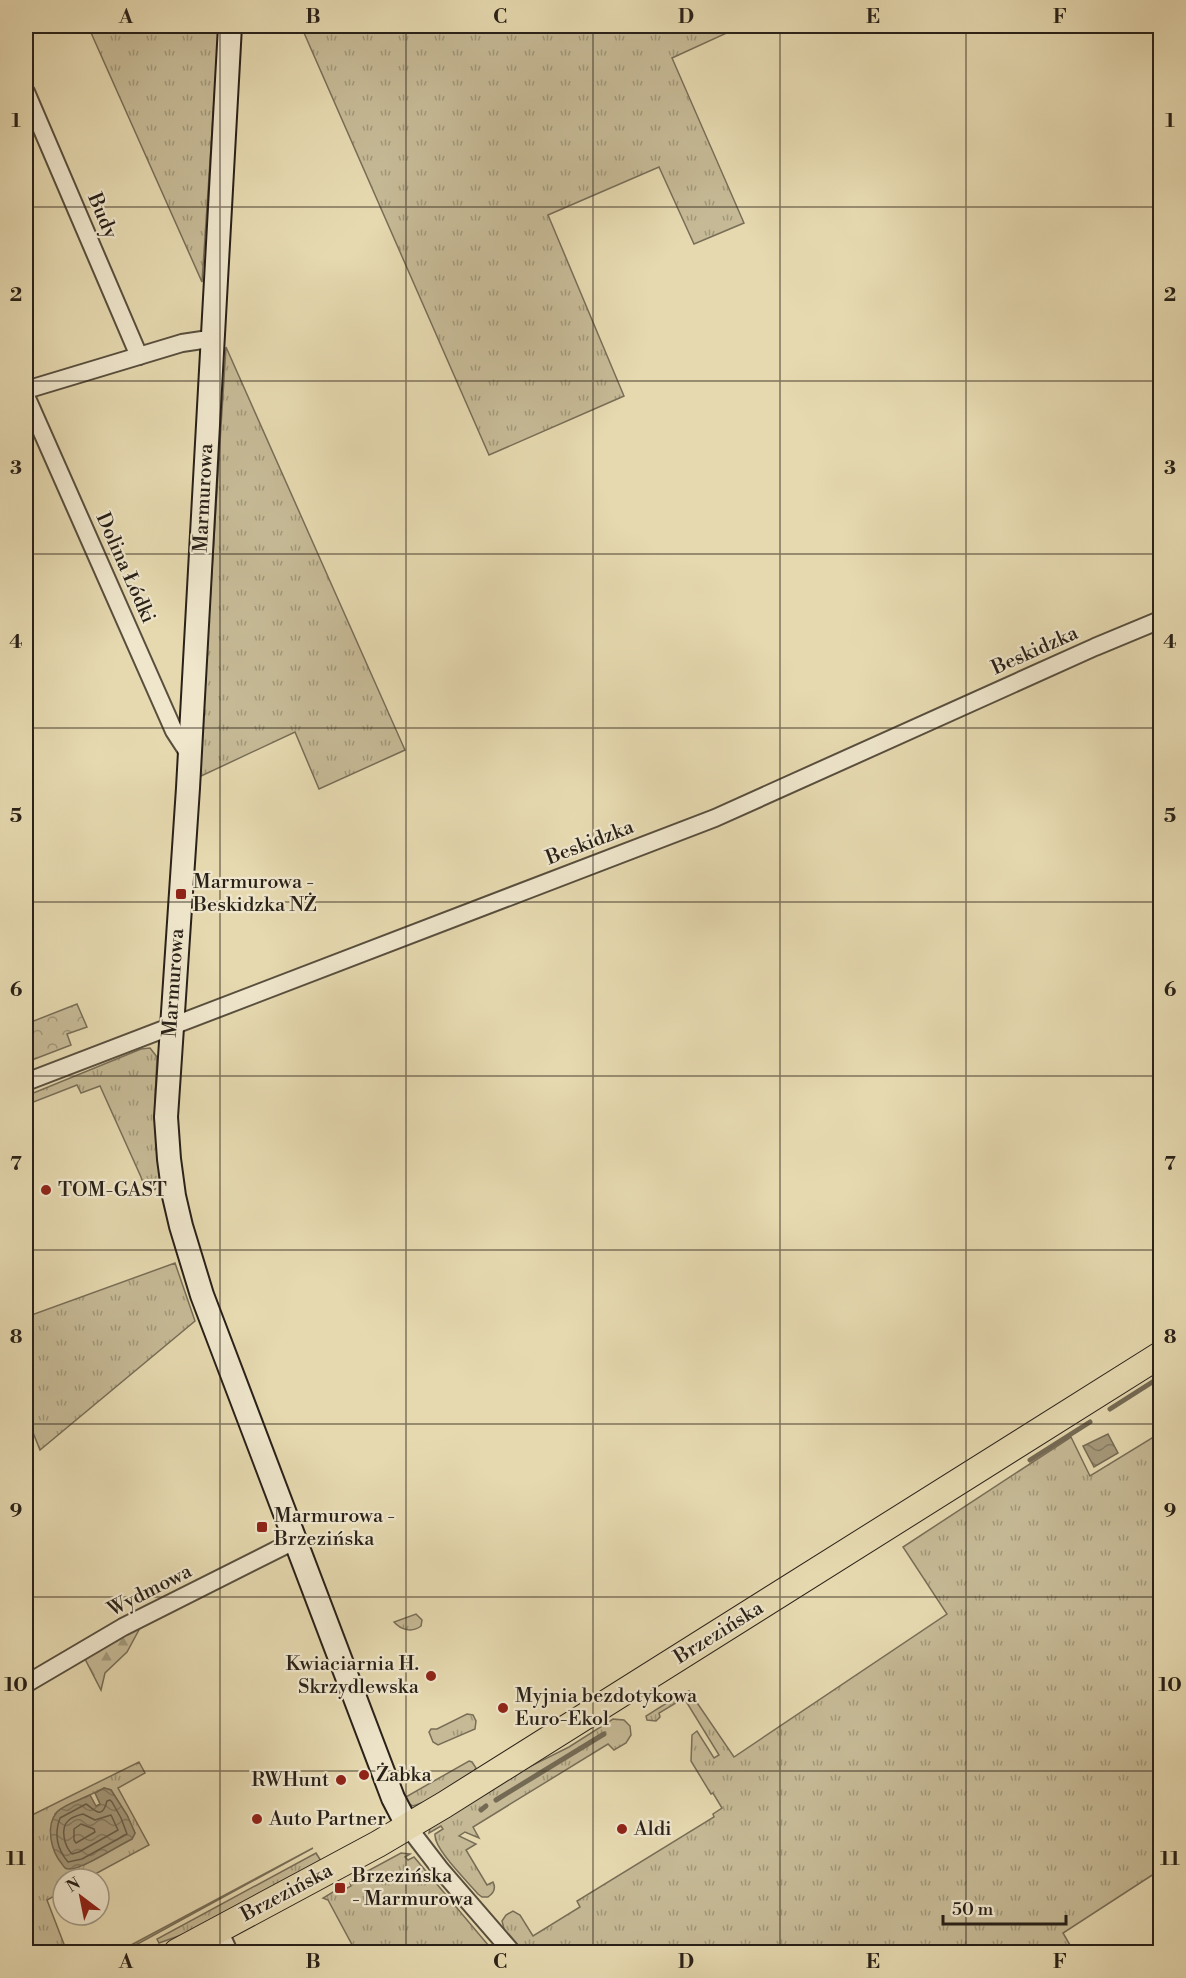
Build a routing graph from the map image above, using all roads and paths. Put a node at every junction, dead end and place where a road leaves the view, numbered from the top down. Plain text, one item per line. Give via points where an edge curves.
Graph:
1 (230, 26) edge
2 (26, 92) edge
3 (213, 341) junction
4 (139, 356) junction
5 (26, 390) edge
6 (26, 396) edge
7 (1161, 620) edge
8 (189, 754) junction
9 (171, 1026) junction
10 (26, 1082) edge
11 (1161, 1355) edge
12 (296, 1540) junction
13 (26, 1684) edge
14 (408, 1827) junction
15 (224, 1941) edge
16 (177, 1953) edge
17 (512, 1953) edge

1 - 3 street, Marmurowa
2 - 4 street, Budy
3 - 4 street via 182,342
3 - 8 street, Marmurowa
4 - 5 street
6 - 8 street, Dolina Łódki via 174,730
7 - 9 street, Beskidzka via 715,818
8 - 9 street, Marmurowa
9 - 10 street, Beskidzka
9 - 12 street, Marmurowa via 167,1139 181,1226 202,1295
11 - 14 main road, Brzezińska
12 - 13 street, Wydmowa via 123,1627
12 - 14 street, Marmurowa via 393,1798
14 - 15 main road, Brzezińska
14 - 17 street
15 - 16 main road, Brzezińska

